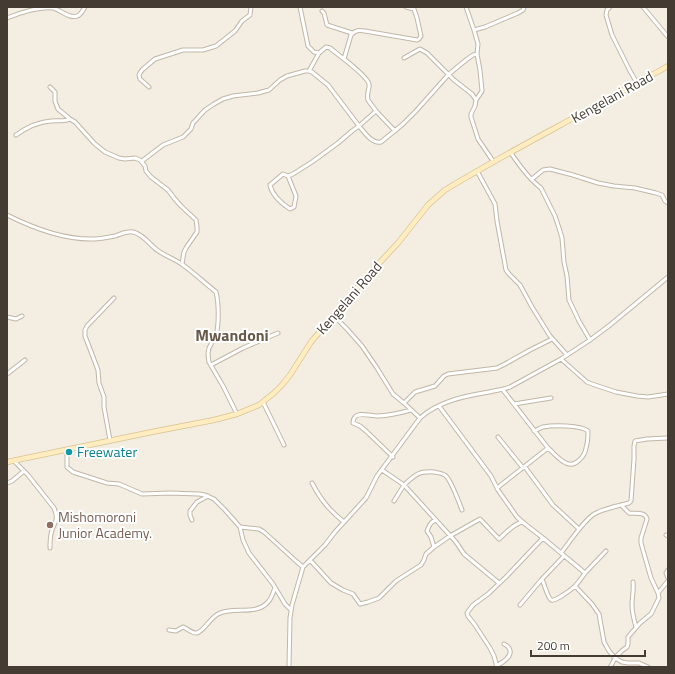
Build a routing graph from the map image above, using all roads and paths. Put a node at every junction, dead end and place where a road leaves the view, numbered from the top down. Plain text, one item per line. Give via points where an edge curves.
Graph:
1 (85, 7) edge
2 (251, 7) edge
3 (300, 7) edge
4 (406, 7) edge
5 (466, 7) edge
6 (524, 7) edge
7 (610, 7) edge
8 (643, 7) edge
9 (413, 8) edge
10 (322, 11) dead end
11 (7, 18) edge
12 (474, 30) junction
13 (352, 33) junction
14 (668, 37) edge
15 (418, 40) junction
16 (420, 50) junction
17 (319, 53) junction
18 (477, 54) junction
19 (404, 58) dead end
20 (344, 59) junction
21 (668, 66) edge
22 (309, 71) junction
23 (449, 74) junction
24 (637, 83) junction
25 (50, 87) dead end
26 (149, 87) dead end
27 (476, 100) junction
28 (376, 111) junction
29 (70, 119) junction
30 (359, 126) junction
31 (395, 131) junction
32 (16, 135) dead end
33 (511, 153) junction
34 (142, 161) junction
35 (493, 161) junction
36 (477, 171) junction
37 (288, 176) junction
38 (532, 179) junction
39 (668, 203) edge
40 (7, 216) edge
41 (182, 264) junction
42 (668, 277) edge
43 (114, 298) dead end
44 (22, 316) dead end
45 (334, 316) junction
46 (7, 317) edge
47 (278, 333) dead end
48 (552, 339) junction
49 (590, 340) junction
50 (567, 355) junction
51 (561, 359) junction
52 (25, 360) dead end
53 (211, 365) junction
54 (7, 368) edge
55 (8, 372) edge
56 (503, 390) junction
57 (668, 394) edge
58 (551, 398) dead end
59 (263, 402) junction
60 (404, 403) junction
61 (514, 404) junction
62 (439, 406) junction
63 (412, 410) junction
64 (237, 414) junction
65 (420, 418) junction
66 (534, 431) junction
67 (498, 437) dead end
68 (668, 438) edge
69 (110, 440) junction
70 (284, 445) dead end
71 (548, 448) junction
72 (67, 450) junction
73 (393, 456) junction
74 (14, 461) junction
75 (7, 462) edge
76 (524, 468) junction
77 (382, 470) junction
78 (24, 471) junction
79 (7, 483) edge
80 (312, 483) dead end
81 (404, 484) junction
82 (497, 488) junction
83 (208, 496) junction
84 (394, 501) dead end
85 (621, 505) junction
86 (462, 510) dead end
87 (192, 520) dead end
88 (435, 520) junction
89 (344, 522) junction
90 (522, 522) junction
91 (240, 528) junction
92 (580, 529) junction
93 (450, 536) junction
94 (543, 538) junction
95 (434, 547) junction
96 (50, 548) dead end
97 (606, 551) dead end
98 (561, 553) junction
99 (564, 556) junction
100 (310, 560) junction
101 (303, 567) junction
102 (668, 570) edge
103 (586, 573) junction
104 (542, 580) junction
105 (668, 580) edge
106 (633, 582) dead end
107 (500, 583) junction
108 (576, 586) junction
109 (275, 587) junction
110 (658, 593) junction
111 (520, 605) dead end
112 (291, 610) junction
113 (636, 627) junction
114 (169, 630) dead end
115 (504, 644) dead end
116 (615, 658) junction
117 (289, 667) edge
118 (497, 667) edge
119 (610, 667) edge
120 (648, 667) edge

1 - 11 street via 76,17 52,8 38,9
2 - 26 street via 250,15 216,46 203,50 183,50 155,59 139,75
3 - 17 street via 308,46
4 - 9 street
5 - 12 street
6 - 12 street via 518,13
7 - 24 street via 606,16 612,35
8 - 14 street
9 - 15 street via 421,36
10 - 13 street via 327,25
12 - 18 street via 478,44
13 - 15 street via 365,30
13 - 20 street
15 - 16 street
16 - 19 street
16 - 23 street via 427,53
17 - 20 street via 328,47
17 - 22 street
18 - 23 street
18 - 27 street via 482,91
20 - 28 street via 369,83 367,98
21 - 24 main road, Kengelani Road
22 - 30 street via 328,85
22 - 34 street via 287,76 269,90 223,99 205,110 183,136 163,145
23 - 27 street
23 - 31 street
24 - 33 main road, Kengelani Road
25 - 29 street via 55,92 58,109
27 - 35 street via 471,117 478,139
28 - 30 street
28 - 31 street
29 - 32 street via 36,124
29 - 34 street via 105,152 119,158 135,158
30 - 31 street via 376,143
30 - 37 street via 312,162
33 - 35 main road, Kengelani Road
33 - 38 street
34 - 41 street via 150,177 168,190 196,220 197,232 184,252
35 - 36 main road, Kengelani Road
36 - 45 main road, Kengelani Road via 434,199
36 - 48 street via 495,204 506,270 520,285
37 - 37 street via 283,174 270,186 277,198 290,209 293,208 296,197
38 - 39 street via 543,170 550,169 598,183 656,193 662,195
38 - 49 street via 541,188 555,216 562,238 569,300
40 - 41 street via 75,239 96,239 134,232 162,254
41 - 53 street via 216,292 216,334 208,353
42 - 49 street
43 - 69 street via 85,330 104,397
44 - 46 street via 16,319
45 - 59 main road, Kengelani Road via 307,347 285,381
45 - 60 street via 362,346 390,391
47 - 53 street
48 - 50 street
48 - 60 street via 497,368 448,374 435,386 415,392
49 - 50 street
50 - 51 street
51 - 56 street
51 - 57 street via 587,382 616,392 648,397
52 - 55 street
53 - 64 street
54 - 55 street
56 - 61 street
56 - 62 street via 465,396
58 - 61 street
59 - 64 main road, Kengelani Road
59 - 70 street
60 - 63 street
61 - 66 street
62 - 65 street
62 - 82 street via 484,466
63 - 65 street
63 - 73 street via 392,415 361,415 354,418 353,423 360,426
64 - 69 main road, Kengelani Road
65 - 73 street
66 - 71 street
66 - 71 street via 560,426 588,431 586,450 573,464 564,462
67 - 76 street
68 - 85 street via 635,441 632,500
69 - 72 main road, Kengelani Road
71 - 76 street
72 - 74 main road, Kengelani Road
72 - 83 street via 67,467 73,472 107,484 119,484 142,494 184,493
73 - 77 street
74 - 75 main road, Kengelani Road
74 - 78 street
76 - 82 street
76 - 92 street via 553,505
77 - 81 street
77 - 89 street via 366,498
78 - 79 street
78 - 96 street via 57,514
80 - 89 street via 321,500
81 - 84 street
81 - 86 street via 421,472 443,474 448,479
81 - 88 street
82 - 90 street
83 - 87 street via 190,511
83 - 91 street via 220,504
85 - 92 street via 595,514
85 - 110 street via 629,513 639,513 647,517 641,543
88 - 93 street
88 - 95 street via 428,526 427,531
89 - 100 street
90 - 93 street via 511,527 499,539 480,519
90 - 94 street
91 - 101 street via 259,529 264,532
91 - 109 street via 249,553
92 - 98 street
93 - 95 street
93 - 107 street via 464,554
94 - 98 street
94 - 107 street
95 - 100 street via 426,554 421,564 396,581 379,598 361,604 353,594 331,583
97 - 103 street
98 - 99 street
99 - 103 street
99 - 104 street
100 - 101 street
101 - 112 street
102 - 105 street
103 - 108 street
104 - 108 street via 553,601
104 - 111 street
105 - 110 street
106 - 113 street via 632,607
107 - 118 street via 475,602 467,613 490,648
108 - 116 street via 596,610 604,642
109 - 112 street
109 - 114 street via 269,601 258,608 219,614 196,633 183,627 176,631
110 - 113 street via 659,599 652,612
112 - 117 street
113 - 116 street via 628,637 627,647
115 - 118 street via 510,649 510,655
116 - 119 street
116 - 120 street via 622,662 639,663

